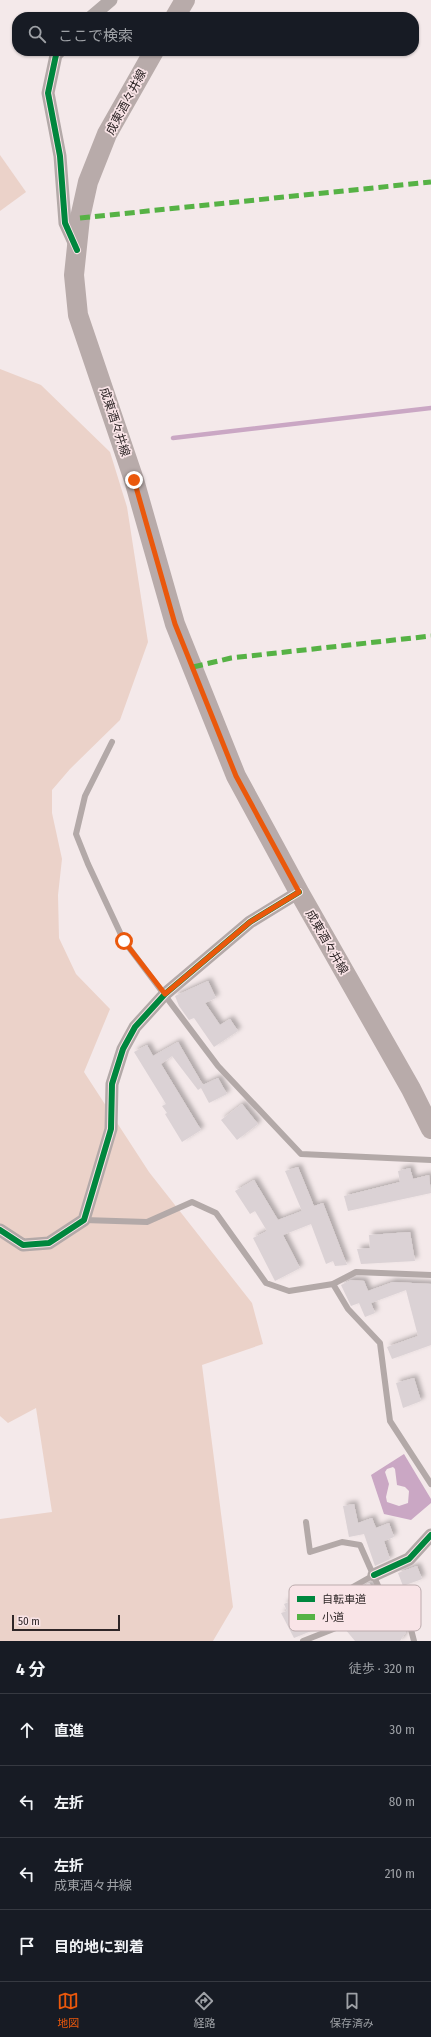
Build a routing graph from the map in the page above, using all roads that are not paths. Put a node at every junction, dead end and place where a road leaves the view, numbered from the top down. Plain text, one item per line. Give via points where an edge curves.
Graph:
1 (111, 0) edge
2 (185, 0) edge
3 (97, 12) edge
4 (178, 12) edge
5 (56, 56) edge
6 (151, 56) edge
7 (77, 250) junction
8 (112, 742) dead end
9 (299, 892) junction
10 (165, 994) junction
11 (431, 1129) edge
12 (431, 1160) edge
13 (84, 1220) junction
14 (0, 1230) edge
15 (431, 1276) edge
16 (333, 1284) junction
17 (431, 1484) edge
18 (306, 1522) dead end
19 (431, 1535) edge
20 (374, 1575) junction
21 (356, 1585) edge
22 (378, 1585) edge
23 (328, 1631) edge
24 (411, 1631) edge
25 (303, 1641) edge
26 (414, 1641) edge

1 - 3 street
2 - 4 main road
5 - 7 street via 48,93 60,156 65,223
6 - 7 main road, 成東酒々井線 via 107,134 88,182 80,218
7 - 9 main road, 成東酒々井線 via 74,275 78,315 134,480 175,624 236,776
8 - 10 lane via 85,796 76,834 124,941
9 - 10 street via 250,922
9 - 11 main road, 成東酒々井線
10 - 12 lane via 218,1066 301,1154
10 - 13 street via 135,1027 123,1049 112,1084 111,1129
13 - 14 street via 49,1243 23,1245
13 - 16 lane via 147,1222 192,1202 216,1213 266,1283 288,1291
15 - 16 lane via 356,1272
16 - 17 lane via 348,1309 380,1343 390,1421
18 - 20 lane via 310,1552 342,1542 360,1546
19 - 20 street via 408,1559
20 - 21 lane
20 - 22 lane
23 - 25 lane
24 - 26 lane

